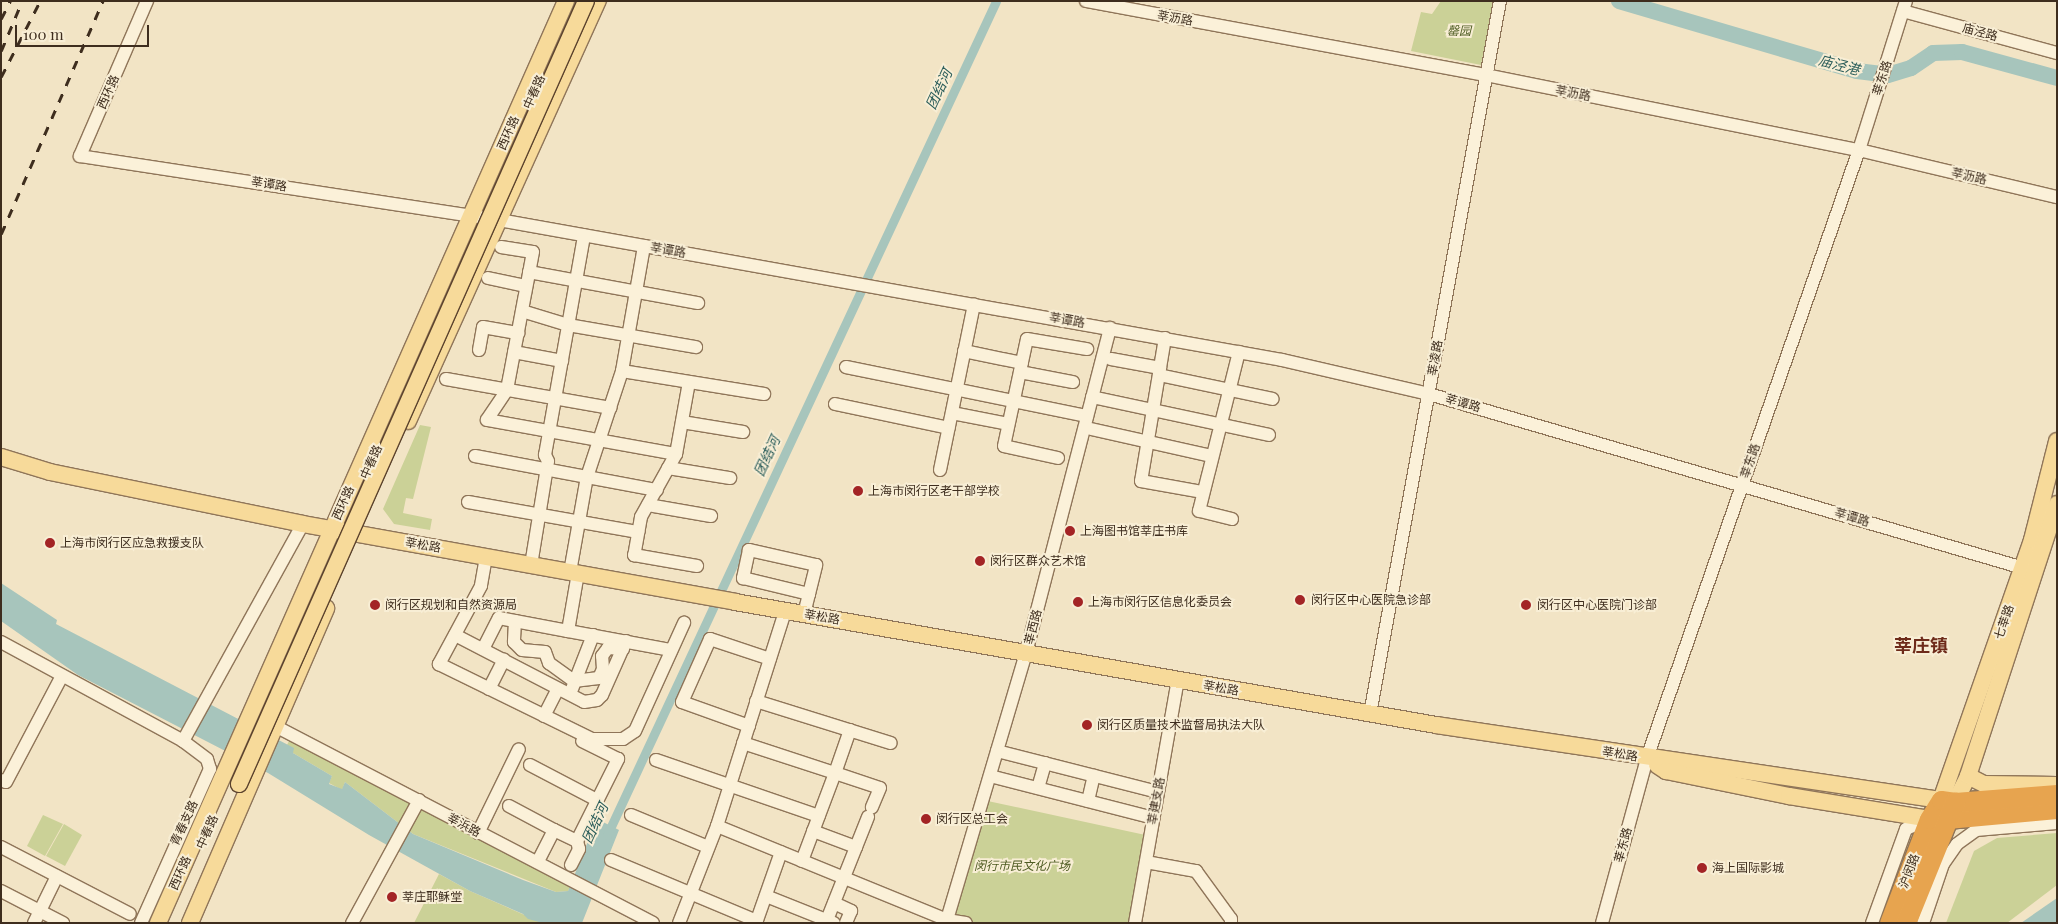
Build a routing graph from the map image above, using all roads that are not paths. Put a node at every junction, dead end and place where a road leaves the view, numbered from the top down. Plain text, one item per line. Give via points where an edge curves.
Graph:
1 (148, 1) edge
2 (566, 1) edge
3 (574, 1) edge
4 (586, 1) edge
5 (598, 1) edge
6 (1086, 1) edge
7 (1499, 3) edge
8 (1905, 6) edge
9 (2057, 53) edge
10 (1486, 75) junction
11 (1860, 150) junction
12 (80, 156) joint
13 (2057, 197) edge
14 (471, 215) junction
15 (499, 220) junction
16 (584, 235) junction
17 (644, 246) junction
18 (501, 247) dead end
19 (529, 272) junction
20 (488, 278) dead end
21 (576, 281) junction
22 (526, 286) junction
23 (636, 292) junction
24 (698, 303) dead end
25 (974, 304) junction
26 (522, 311) junction
27 (568, 325) junction
28 (1110, 328) junction
29 (518, 333) junction
30 (628, 336) junction
31 (1164, 338) junction
32 (696, 347) dead end
33 (1087, 349) dead end
34 (479, 350) dead end
35 (964, 351) junction
36 (514, 352) junction
37 (1239, 352) junction
38 (1111, 359) dead end
39 (562, 361) junction
40 (846, 367) dead end
41 (1021, 367) junction
42 (622, 371) junction
43 (1159, 371) junction
44 (446, 379) dead end
45 (689, 382) junction
46 (1073, 382) dead end
47 (957, 389) junction
48 (507, 390) junction
49 (1229, 390) junction
50 (764, 394) dead end
51 (1429, 394) junction
52 (555, 398) junction
53 (1092, 398) junction
54 (1273, 399) dead end
55 (1014, 401) junction
56 (835, 404) dead end
57 (610, 408) junction
58 (1153, 410) junction
59 (952, 412) junction
60 (1087, 416) junction
61 (682, 422) junction
62 (1008, 424) junction
63 (1220, 425) junction
64 (949, 428) junction
65 (1091, 429) dead end
66 (549, 431) junction
67 (743, 432) dead end
68 (1269, 435) dead end
69 (599, 440) junction
70 (2057, 441) edge
71 (1148, 442) junction
72 (676, 454) junction
73 (474, 456) dead end
74 (1212, 456) junction
75 (1, 457) edge
76 (1058, 458) dead end
77 (668, 468) junction
78 (547, 469) junction
79 (940, 470) dead end
80 (587, 477) junction
81 (730, 478) dead end
82 (1742, 484) junction
83 (657, 490) junction
84 (1203, 492) junction
85 (468, 502) dead end
86 (648, 504) junction
87 (2057, 504) edge
88 (539, 514) junction
89 (711, 516) dead end
90 (1232, 519) dead end
91 (579, 522) junction
92 (303, 524) junction
93 (331, 529) junction
94 (638, 532) junction
95 (358, 534) junction
96 (486, 557) junction
97 (531, 565) junction
98 (697, 566) dead end
99 (2029, 569) junction
100 (574, 573) junction
101 (809, 594) junction
102 (785, 611) junction
103 (804, 614) junction
104 (515, 621) junction
105 (684, 623) dead end
106 (568, 631) junction
107 (592, 635) junction
108 (455, 636) junction
109 (1, 642) edge
110 (625, 645) junction
111 (483, 650) junction
112 (671, 650) junction
113 (1026, 653) junction
114 (770, 659) junction
115 (504, 660) junction
116 (62, 676) junction
117 (1178, 680) junction
118 (574, 681) junction
119 (490, 689) junction
120 (564, 692) junction
121 (756, 701) junction
122 (1370, 714) junction
123 (544, 716) junction
124 (748, 726) junction
125 (552, 727) dead end
126 (274, 728) junction
127 (850, 730) junction
128 (185, 737) junction
129 (743, 743) junction
130 (891, 743) dead end
131 (519, 748) dead end
132 (997, 751) junction
133 (1647, 758) junction
134 (656, 760) dead end
135 (1045, 763) junction
136 (530, 765) dead end
137 (835, 773) junction
138 (990, 776) junction
139 (1094, 776) junction
140 (1968, 776) junction
141 (1, 780) edge
142 (240, 781) junction
143 (730, 784) junction
144 (2057, 785) edge
145 (1038, 788) junction
146 (1158, 792) junction
147 (2057, 794) edge
148 (419, 800) junction
149 (598, 800) junction
150 (1088, 801) junction
151 (1948, 801) junction
152 (508, 806) dead end
153 (2057, 809) edge
154 (631, 815) dead end
155 (819, 816) junction
156 (1153, 818) junction
157 (1929, 819) junction
158 (1948, 821) junction
159 (2057, 823) edge
160 (717, 826) junction
161 (554, 830) junction
162 (813, 831) junction
163 (478, 833) junction
164 (577, 841) junction
165 (1, 847) edge
166 (708, 847) junction
167 (856, 848) junction
168 (781, 852) junction
169 (611, 860) dead end
170 (802, 861) junction
171 (538, 862) junction
172 (1146, 862) junction
173 (571, 872) junction
174 (57, 876) junction
175 (844, 878) junction
176 (1, 891) edge
177 (690, 895) junction
178 (766, 896) junction
179 (834, 903) junction
180 (40, 911) junction
181 (130, 914) dead end
182 (831, 921) edge
183 (947, 921) edge
184 (756, 922) edge
185 (963, 922) edge
186 (34, 923) edge
187 (64, 923) edge
188 (141, 923) edge
189 (158, 923) edge
190 (166, 923) edge
191 (179, 923) edge
192 (190, 923) edge
193 (352, 923) edge
194 (653, 923) edge
195 (679, 923) edge
196 (846, 923) edge
197 (1135, 923) edge
198 (1230, 923) edge
199 (1602, 923) edge
200 (1872, 923) edge
201 (1889, 923) edge
202 (1906, 923) edge
203 (1923, 923) edge

1 - 12 street, 西环路
2 - 14 main road, 西环路
3 - 142 main road, 中春路
4 - 142 main road, 中春路, bridge
5 - 15 main road, 西环路
6 - 10 street, 莘沥路
7 - 10 street, 莘凌路
8 - 9 street, 庙泾路
8 - 11 street, 莘东路
10 - 11 street, 莘沥路
10 - 51 street, 莘凌路
11 - 13 street, 莘沥路
11 - 82 street, 莘东路
12 - 14 street, 莘谭路
14 - 15 street, 莘谭路
14 - 93 main road, 西环路
15 - 16 street, 莘谭路
15 - 95 main road, 西环路
16 - 17 street, 莘谭路
16 - 21 street
17 - 23 street
17 - 25 street, 莘谭路
18 - 19 street via 532,252
19 - 21 street
19 - 22 street
20 - 22 street
21 - 23 street
21 - 27 street
22 - 26 street
23 - 24 street
23 - 30 street
25 - 28 street, 莘谭路
25 - 35 street
26 - 27 street
26 - 29 street
27 - 30 street
27 - 39 street
28 - 31 street, 莘谭路
28 - 53 street, 莘西路
29 - 34 street via 483,327
29 - 36 street
30 - 32 street
30 - 42 street
31 - 37 street, 莘谭路
31 - 43 street
33 - 41 street via 1027,339
35 - 41 street
35 - 47 street
36 - 39 street
36 - 48 street
37 - 49 street
37 - 51 street, 莘谭路
38 - 43 street
39 - 52 street
40 - 47 street
41 - 46 street
41 - 55 street
42 - 45 street
42 - 57 street
43 - 49 street
43 - 58 street
44 - 48 street
45 - 50 street
45 - 61 street
47 - 55 street
47 - 59 street
48 - 52 street
48 - 66 street via 487,420
49 - 54 street
49 - 63 street
51 - 82 street, 莘谭路
51 - 122 street, 莘凌路
52 - 57 street
52 - 66 street
53 - 58 street
53 - 60 street, 莘西路
55 - 60 street
55 - 62 street
56 - 64 street
57 - 69 street
58 - 63 street
58 - 71 street
59 - 62 street
59 - 64 street
60 - 113 street, 莘西路
61 - 67 street
61 - 72 street
62 - 76 street via 1004,446
63 - 68 street
63 - 74 street
64 - 79 street
65 - 71 street
66 - 69 street
66 - 78 street via 545,455
69 - 72 street
69 - 80 street
70 - 99 main road, 七莘路
71 - 74 street
71 - 84 street via 1142,481
72 - 77 street
73 - 78 street
74 - 84 street
75 - 92 main road, 莘松路 via 50,472
77 - 81 street
77 - 83 street
78 - 80 street
78 - 88 street
80 - 83 street
80 - 91 street
82 - 99 street, 莘谭路
82 - 133 street, 莘东路
83 - 86 street
84 - 90 street via 1199,511
85 - 88 street
86 - 89 street
86 - 94 street
87 - 99 main road, 七莘路
88 - 91 street
88 - 97 street
91 - 94 street
91 - 100 street
92 - 93 main road, 莘松路
92 - 128 street
93 - 95 main road, 莘松路
93 - 189 main road, 西环路
94 - 98 street via 634,555
95 - 96 main road, 莘松路
95 - 126 main road, 西环路
96 - 97 main road, 莘松路
96 - 108 street via 481,586
97 - 100 main road, 莘松路
99 - 140 main road, 七莘路
99 - 151 main road, 七莘路
100 - 102 main road, 莘松路
100 - 106 street
101 - 101 street via 816,565 749,550 743,578
101 - 103 street
102 - 103 main road, 莘松路
102 - 114 street
103 - 113 main road, 莘松路
104 - 106 street
104 - 111 street via 500,618
104 - 118 street via 514,642 522,650 545,652 550,663
105 - 112 street
106 - 107 street
107 - 110 street
107 - 118 street
108 - 111 street
108 - 119 street via 439,664
109 - 116 street, 青春支路
110 - 112 street
110 - 118 street via 608,648 602,656 603,669 599,678
110 - 120 street via 597,700 584,702
111 - 115 street
112 - 123 street via 635,731 623,738 592,740
113 - 117 main road, 莘松路
113 - 132 street, 莘西路
114 - 121 street
114 - 124 street via 710,639 682,702
115 - 119 street
115 - 120 street
116 - 128 street, 青春支路
116 - 141 street via 6,782
117 - 122 main road, 莘松路
117 - 146 street, 莘建支路
118 - 120 street
119 - 123 street
120 - 123 street
121 - 124 street
121 - 127 street
122 - 133 main road, 莘松路
124 - 129 street
125 - 149 street via 618,759
126 - 142 main road, 西环路
126 - 148 street, 莘浜路
127 - 130 street
127 - 137 street
128 - 188 street, 青春支路 via 207,759 210,769
129 - 137 street
129 - 143 street
131 - 163 street
132 - 135 street
132 - 138 street, 莘西路
133 - 151 main road, 莘松路 via 1766,772
133 - 157 main road, 莘松路 via 1666,771 1789,796
133 - 199 street, 莘东路
134 - 143 street
135 - 139 street
135 - 145 street
136 - 149 street
137 - 155 street
137 - 167 street via 880,788
138 - 145 street
138 - 183 street, 莘西路
139 - 146 street
139 - 150 street
140 - 144 main road via 1993,785
140 - 151 main road, 七莘路
142 - 190 main road, 中春路
142 - 191 main road, 中春路
142 - 192 main road, 西环路
143 - 155 street
143 - 160 street
145 - 150 street
146 - 156 street, 莘建支路
147 - 151 highway
148 - 163 street, 莘浜路
148 - 193 street
149 - 164 street
150 - 156 street
151 - 157 highway, 沪闵路
151 - 158 highway, 沪闵路
152 - 161 street
153 - 158 highway
154 - 166 street
155 - 162 street
156 - 172 street, 莘建支路
157 - 158 highway
157 - 200 street via 1906,829
157 - 201 highway, 沪闵路
158 - 202 highway, 沪闵路
159 - 203 street via 1976,830 1958,844 1943,864
160 - 166 street
160 - 168 street
161 - 164 street
161 - 171 street
162 - 167 street
162 - 170 street
163 - 171 street, 莘浜路
164 - 173 street via 579,849
165 - 174 street
166 - 177 street
167 - 175 street
168 - 170 street
168 - 178 street
169 - 177 street
170 - 175 street
171 - 173 street, 莘浜路
172 - 197 street, 莘建支路
172 - 198 street via 1196,870 1231,919
173 - 194 street, 莘浜路 via 596,892
174 - 180 street
174 - 181 street
175 - 179 street
175 - 183 street
176 - 180 street
177 - 184 street
177 - 195 street
178 - 182 street
178 - 184 street
179 - 182 street
179 - 196 street via 851,911
180 - 186 street
180 - 187 street
183 - 185 street

